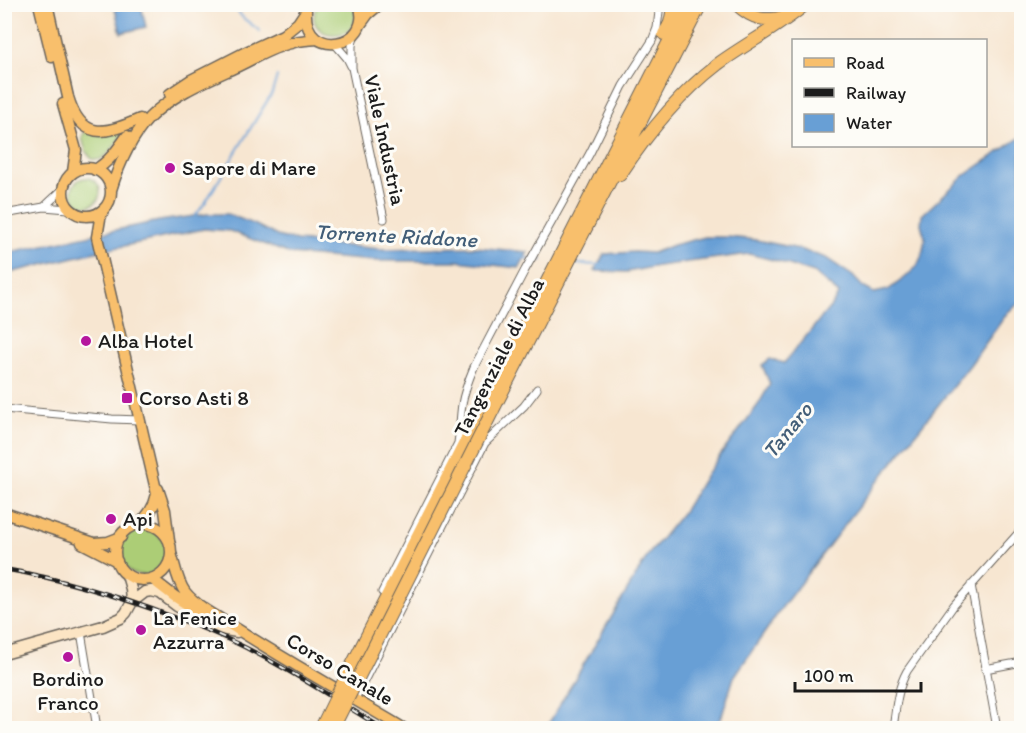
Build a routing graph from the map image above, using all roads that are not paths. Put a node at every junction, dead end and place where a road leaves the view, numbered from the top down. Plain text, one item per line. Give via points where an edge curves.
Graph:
1 (39, 4) edge
2 (47, 4) edge
3 (359, 4) edge
4 (380, 4) edge
5 (659, 4) edge
6 (674, 4) edge
7 (688, 4) edge
8 (701, 4) edge
9 (736, 4) edge
10 (806, 4) edge
11 (307, 8) edge
12 (794, 14) junction
13 (360, 25) junction
14 (354, 35) junction
15 (318, 39) junction
16 (335, 44) junction
17 (352, 68) junction
18 (140, 119) junction
19 (618, 141) junction
20 (76, 150) junction
21 (93, 169) junction
22 (74, 172) junction
23 (62, 190) junction
24 (111, 190) junction
25 (44, 207) junction
26 (69, 209) junction
27 (103, 210) junction
28 (4, 214) edge
29 (79, 216) junction
30 (384, 219) dead end
31 (587, 226) junction
32 (96, 235) junction
33 (537, 389) dead end
34 (488, 408) junction
35 (4, 409) edge
36 (140, 420) junction
37 (150, 462) junction
38 (4, 513) edge
39 (139, 525) junction
40 (1022, 529) edge
41 (56, 530) junction
42 (121, 537) junction
43 (169, 541) junction
44 (171, 553) junction
45 (117, 561) junction
46 (127, 575) junction
47 (152, 579) junction
48 (971, 585) junction
49 (132, 602) junction
50 (81, 632) junction
51 (237, 633) junction
52 (258, 642) junction
53 (4, 654) edge
54 (1022, 662) edge
55 (985, 669) junction
56 (335, 687) junction
57 (355, 699) junction
58 (97, 729) edge
59 (321, 729) edge
60 (333, 729) edge
61 (403, 729) edge
62 (893, 729) edge
63 (997, 729) edge

1 - 20 main road
2 - 18 main road via 68,97 78,121 103,131
3 - 13 main road
4 - 13 main road
5 - 56 street via 652,41 623,86 474,367 462,404 458,443
6 - 19 highway via 670,23 646,70
7 - 19 highway, Tangenziale di Alba
8 - 31 highway, Tangenziale di Alba
9 - 12 highway via 754,18 774,20
10 - 12 highway
11 - 15 main road via 307,27
11 - 18 main road via 298,23 283,35 191,80
12 - 31 highway via 718,65 685,93 648,136
13 - 14 main road
14 - 16 main road
14 - 17 street, Viale Industria
15 - 16 main road
15 - 24 main road via 278,47 164,105 131,141
16 - 17 street, Viale Industria
17 - 30 street, Viale Industria
18 - 21 main road via 105,165
19 - 34 highway, Tangenziale di Alba
20 - 21 main road
20 - 22 main road
21 - 22 main road
21 - 24 main road via 106,178
22 - 23 main road
23 - 25 street
23 - 26 main road
24 - 27 main road
25 - 26 street
25 - 28 street
26 - 29 main road
27 - 29 main road via 92,216
27 - 32 main road
29 - 32 main road
31 - 34 highway, Tangenziale di Alba
32 - 36 main road
33 - 57 street via 481,449
34 - 59 highway, Tangenziale di Alba, bridge
34 - 60 highway, Tangenziale di Alba, bridge
35 - 36 street
36 - 37 main road
37 - 39 main road via 157,494 150,513
37 - 43 main road via 165,510
38 - 41 main road
39 - 42 main road via 129,528
39 - 43 main road via 157,528
40 - 48 street
41 - 42 main road via 94,543
41 - 45 main road
42 - 45 main road
43 - 44 main road
44 - 47 main road via 167,566
44 - 52 main road, Corso Canale via 186,593
45 - 46 main road
46 - 47 main road via 139,580
46 - 49 street
47 - 51 main road, Corso Canale
48 - 55 street
48 - 62 street via 907,670 898,692
49 - 50 street via 121,618
49 - 51 street via 145,592 156,591 187,614 215,628
50 - 53 street
50 - 58 street
51 - 52 main road, Corso Canale
52 - 56 main road, Corso Canale
54 - 55 street
55 - 63 street
56 - 57 main road, Corso Canale
57 - 61 main road, Corso Canale

